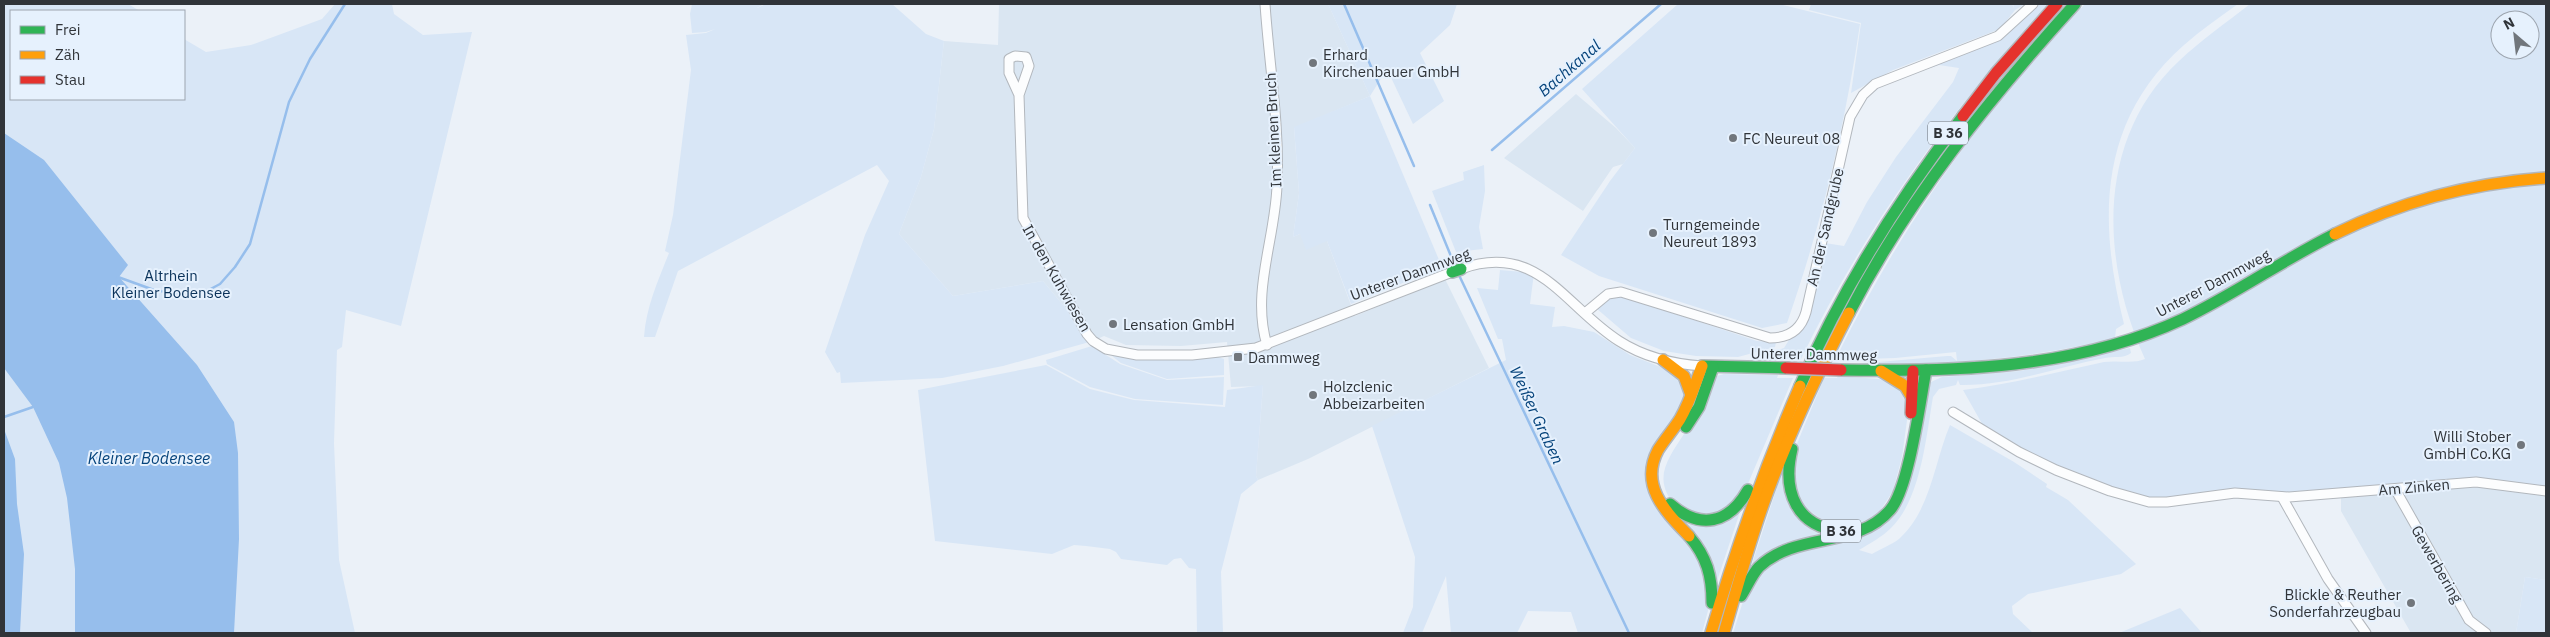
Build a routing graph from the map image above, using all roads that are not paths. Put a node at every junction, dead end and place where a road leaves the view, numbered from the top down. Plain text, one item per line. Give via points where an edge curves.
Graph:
1 (1265, 4) edge
2 (2033, 4) edge
3 (2057, 4) edge
4 (2075, 4) edge
5 (1019, 95) dead end
6 (2546, 178) edge
7 (1585, 313) junction
8 (1093, 341) joint
9 (1267, 345) junction
10 (1663, 360) junction
11 (1708, 367) junction
12 (1926, 370) junction
13 (1881, 371) junction
14 (1913, 371) junction
15 (1691, 394) junction
16 (1911, 396) junction
17 (1808, 397) junction
18 (1953, 412) dead end
19 (1767, 458) junction
20 (2395, 489) junction
21 (2546, 491) edge
22 (2282, 497) junction
23 (1712, 630) edge
24 (1724, 633) edge
25 (1729, 633) edge
26 (2366, 633) edge
27 (2486, 633) edge

1 - 9 street, Im kleinen Bruch via 1277,164 1276,203 1260,301 1261,326
2 - 7 street, An der Sandgrube via 1998,36 1882,80 1863,95 1850,117 1806,312 1793,332 1780,338 1770,338 1621,292 1608,294
3 - 19 main road, B 36 via 1958,120 1890,218 1825,332
4 - 17 main road, B 36 via 2006,80 1929,181 1851,308
5 - 8 street, In den Kuhwiesen via 1024,222
6 - 12 main road, Unterer Dammweg via 2472,186 2378,214 2324,239 2196,313 2127,341 2019,365
7 - 9 street, Unterer Dammweg via 1554,284 1526,267 1489,262 1457,271
7 - 10 street, Unterer Dammweg via 1618,340
8 - 9 street, Unterer Dammweg via 1116,352 1164,356
10 - 11 street, Unterer Dammweg
10 - 15 main road via 1684,376
11 - 13 main road, Unterer Dammweg, bridge
11 - 15 main road, B 36
11 - 19 main road via 1699,407 1664,458 1660,480 1665,498 1677,511 1693,520 1708,522 1721,519 1743,501 1757,470
12 - 14 main road, Unterer Dammweg
12 - 25 main road via 1906,472 1893,507 1881,520 1861,532 1800,542 1771,556 1747,583
13 - 14 main road, Unterer Dammweg
13 - 16 main road via 1906,386
14 - 16 main road, B 36
15 - 23 main road, B 36 via 1680,419 1657,452 1652,480 1663,509 1698,544 1707,558 1714,589
16 - 17 main road, B 36 via 1909,434 1891,501 1873,522 1839,531 1808,520 1797,508 1788,487 1790,452 1806,412
17 - 24 main road, B 36 via 1776,468
18 - 22 street, Am Zinken via 2056,470 2135,499 2167,502 2235,493
19 - 23 main road, B 36
20 - 21 street, Am Zinken via 2481,482
20 - 22 street, Am Zinken
20 - 27 street, Gewerbering via 2469,620
22 - 26 street via 2328,580

